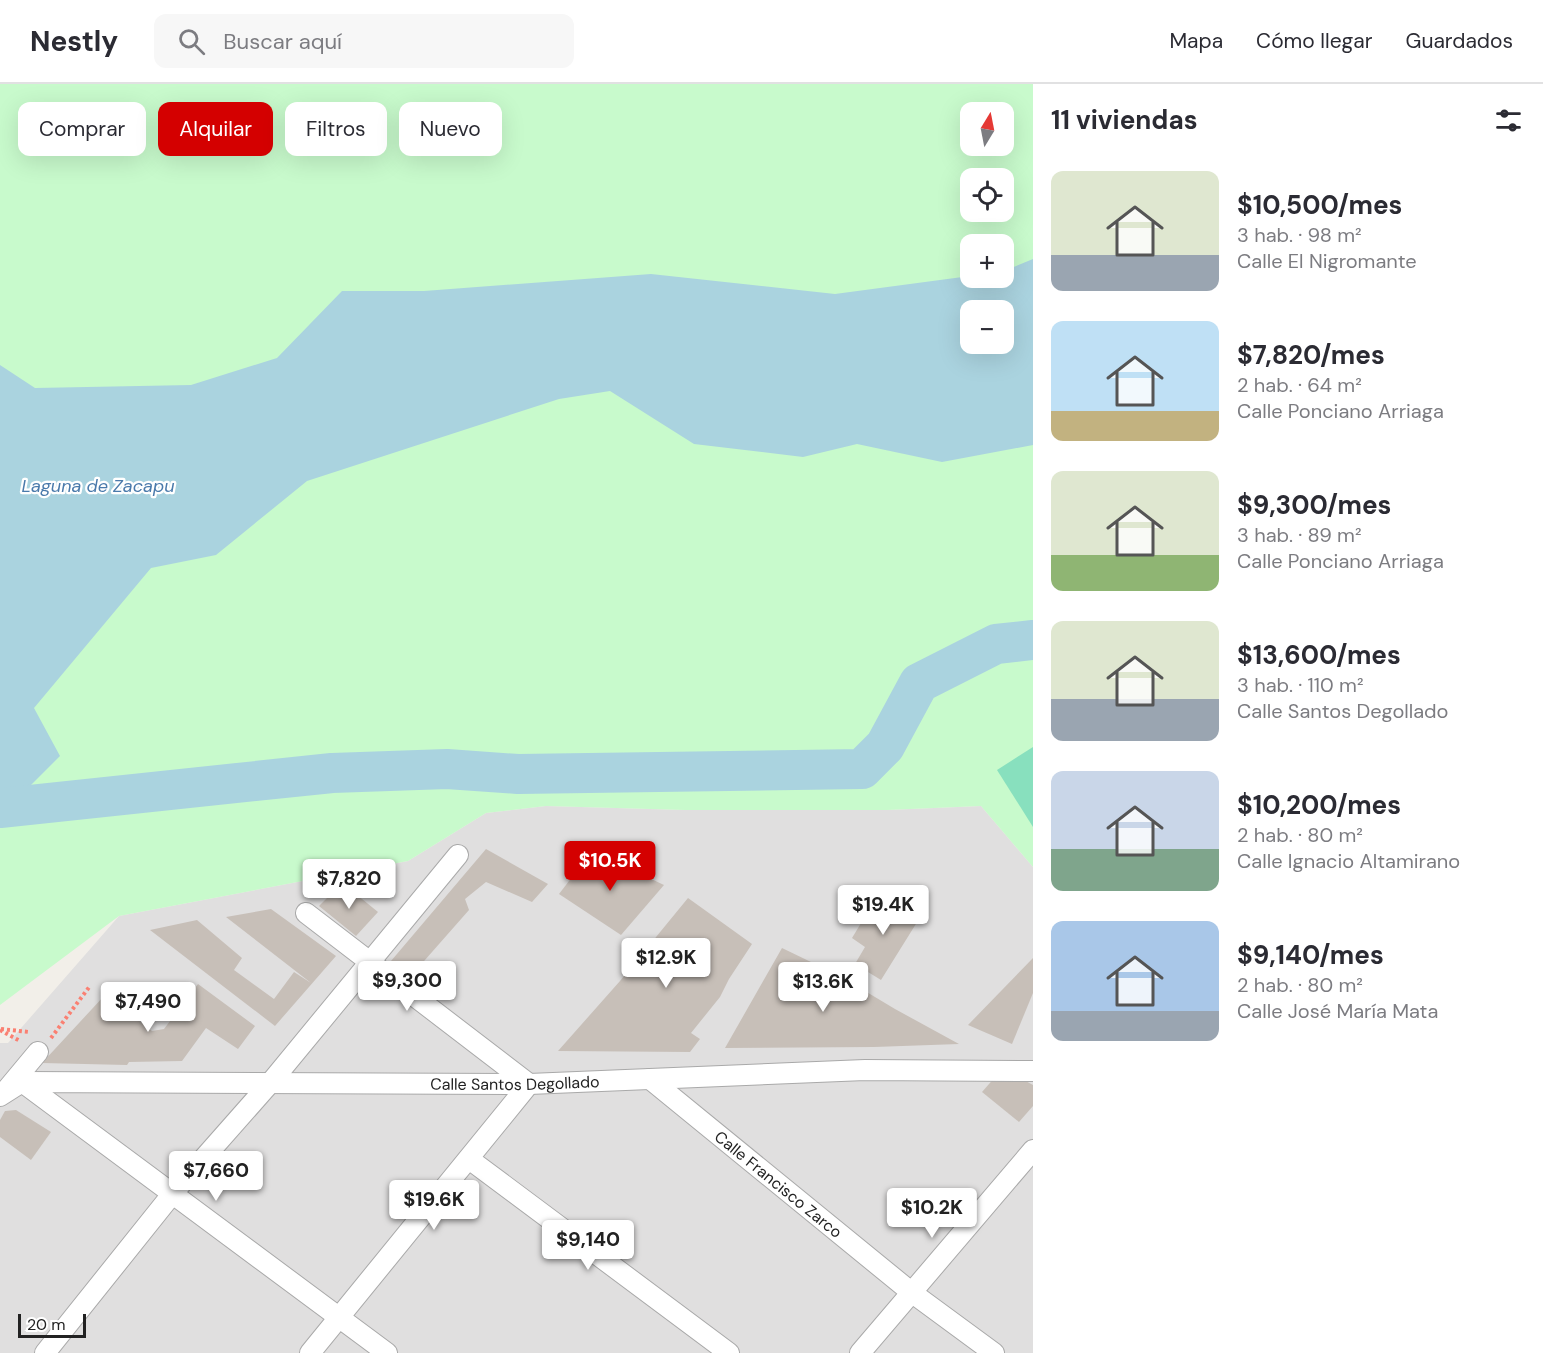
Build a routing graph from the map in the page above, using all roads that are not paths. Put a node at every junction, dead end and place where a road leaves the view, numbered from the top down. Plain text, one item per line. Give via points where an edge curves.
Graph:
1 (458, 855) dead end
2 (306, 913) dead end
3 (371, 961) junction
4 (38, 1052) road end
5 (1033, 1071) edge
6 (650, 1079) junction
7 (22, 1082) junction
8 (271, 1082) junction
9 (529, 1084) junction
10 (0, 1096) edge
11 (469, 1159) junction
12 (1029, 1162) edge
13 (173, 1193) junction
14 (911, 1292) junction
15 (338, 1318) junction
16 (45, 1353) edge
17 (310, 1353) edge
18 (387, 1353) edge
19 (729, 1353) edge
20 (860, 1353) edge
21 (994, 1353) edge

1 - 3 street
2 - 3 street
3 - 8 street
3 - 9 street
4 - 10 street
5 - 6 street, Calle Santos Degollado via 865,1070
6 - 9 street, Calle Santos Degollado
6 - 14 street, Calle Francisco Zarco
7 - 8 street, Calle Santos Degollado
7 - 10 street
7 - 13 street
8 - 9 street, Calle Santos Degollado
8 - 13 street
9 - 11 street
11 - 15 street
11 - 19 street
12 - 14 street
13 - 15 street
13 - 16 street
14 - 20 street
14 - 21 street, Calle Francisco Zarco
15 - 17 street
15 - 18 street

